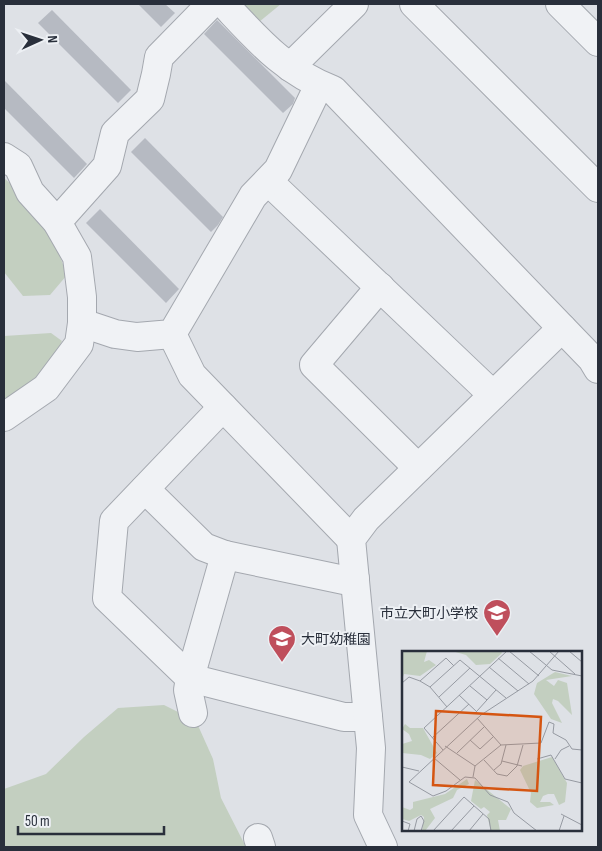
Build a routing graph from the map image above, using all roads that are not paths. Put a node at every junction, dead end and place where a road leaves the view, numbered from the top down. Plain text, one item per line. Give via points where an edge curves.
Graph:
1 (210, 4) edge
2 (224, 4) edge
3 (354, 4) edge
4 (414, 4) edge
5 (560, 4) edge
6 (598, 42) edge
7 (290, 67) junction
8 (319, 85) junction
9 (4, 157) edge
10 (268, 180) junction
11 (598, 188) edge
12 (57, 222) junction
13 (380, 287) junction
14 (82, 323) junction
15 (562, 328) junction
16 (172, 334) junction
17 (596, 360) edge
18 (493, 395) junction
19 (223, 407) junction
20 (4, 417) edge
21 (418, 468) junction
22 (145, 489) junction
23 (351, 539) junction
24 (225, 555) junction
25 (355, 580) junction
26 (190, 678) junction
27 (193, 714) dead end
28 (368, 717) junction
29 (383, 847) edge

1 - 12 street via 159,57 150,99 115,133 107,166
2 - 7 street via 267,49
3 - 7 street
4 - 11 street
5 - 6 street
7 - 8 street
8 - 10 street via 278,170
8 - 15 street via 333,90
9 - 12 street via 18,166 30,192
10 - 13 street
10 - 16 street via 253,196
12 - 14 street via 77,257
13 - 18 street
13 - 21 street via 314,365
14 - 16 street via 115,334 137,337
14 - 20 street via 79,344 46,388
15 - 17 street
15 - 18 street
16 - 19 street via 192,375
18 - 21 street
19 - 22 street
19 - 23 street
21 - 23 street via 366,519
22 - 24 street via 204,547
22 - 26 street via 114,521 106,598
23 - 25 street
24 - 25 street
24 - 26 street
25 - 28 street
26 - 27 street via 188,690
26 - 28 street via 344,717
28 - 29 street via 371,748 368,814

